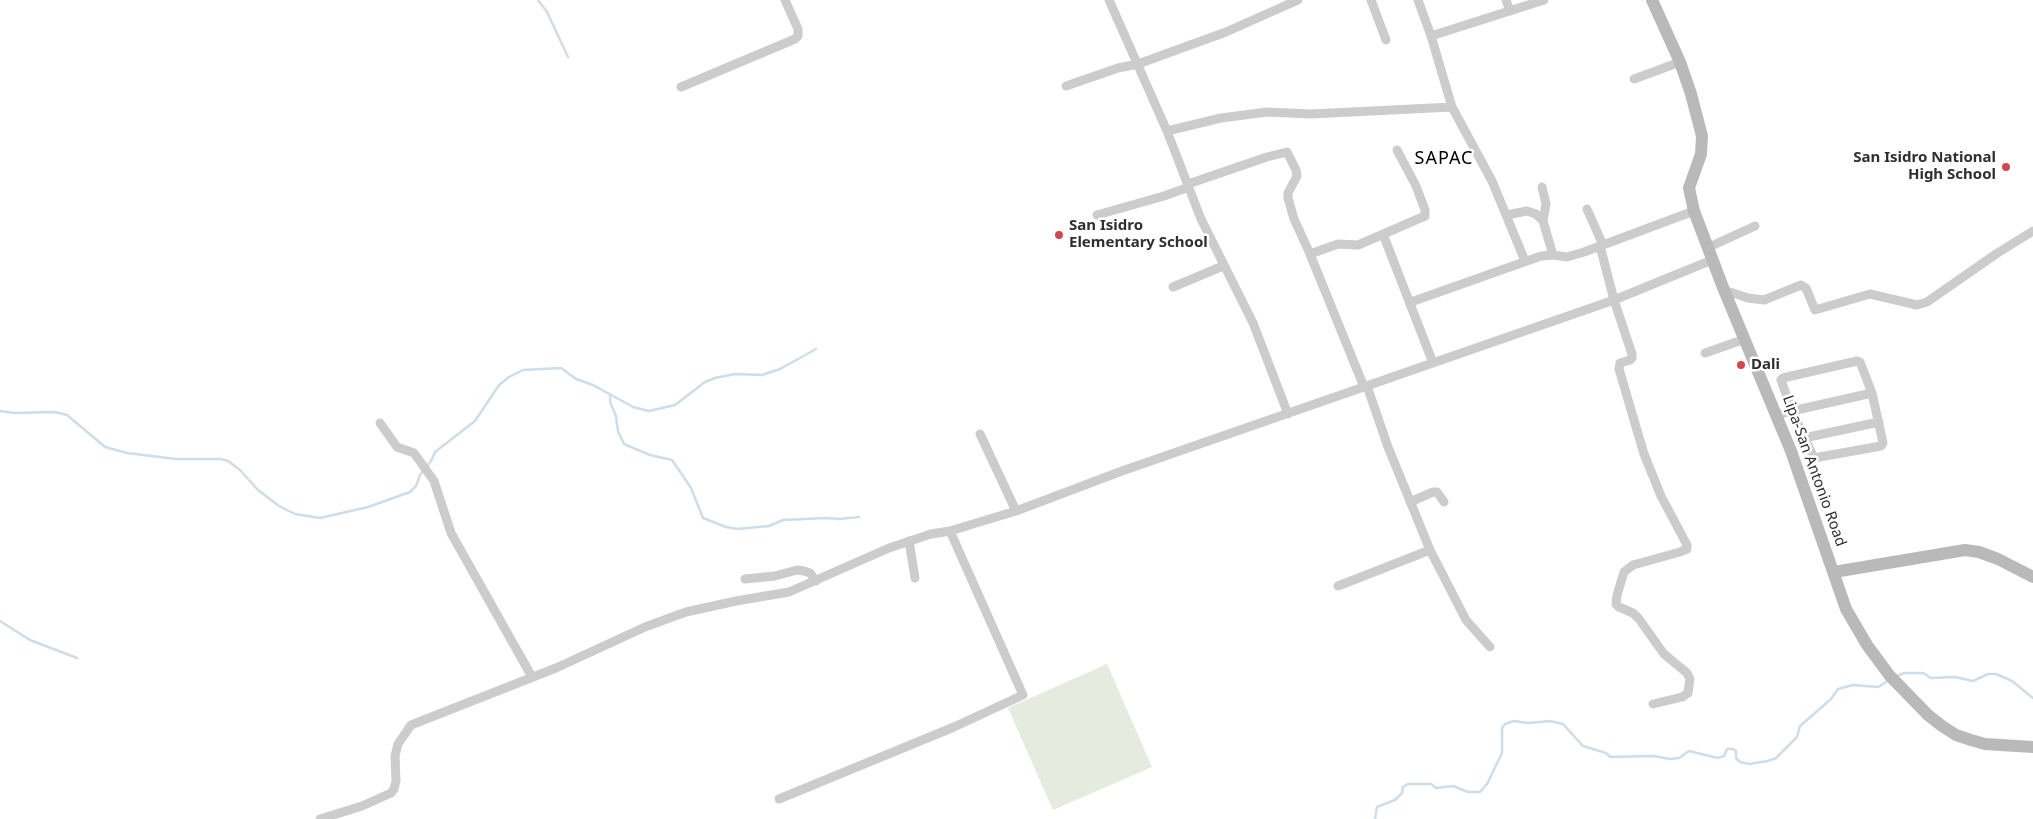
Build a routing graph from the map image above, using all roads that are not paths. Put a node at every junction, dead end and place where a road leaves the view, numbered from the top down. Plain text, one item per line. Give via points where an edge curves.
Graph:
1 (1109, 0) edge
2 (1298, 0) edge
3 (1371, 0) edge
4 (1418, 0) edge
5 (1506, 0) edge
6 (1544, 0) edge
7 (1652, 0) edge
8 (788, 1) edge
9 (1510, 11) junction
10 (1431, 36) junction
11 (1386, 40) dead end
12 (1680, 62) junction
13 (1138, 64) junction
14 (1634, 79) dead end
15 (1066, 86) dead end
16 (681, 87) dead end
17 (1452, 107) junction
18 (1167, 132) junction
19 (1397, 150) dead end
20 (1188, 185) junction
21 (1542, 187) dead end
22 (1587, 209) dead end
23 (1694, 211) junction
24 (1097, 214) dead end
25 (1506, 215) junction
26 (1543, 221) junction
27 (1754, 226) dead end
28 (2033, 231) edge
29 (1383, 234) junction
30 (1602, 246) junction
31 (1310, 254) junction
32 (1710, 254) junction
33 (1552, 255) junction
34 (1525, 261) junction
35 (1223, 266) junction
36 (1173, 287) dead end
37 (1724, 290) junction
38 (1614, 300) junction
39 (1411, 302) junction
40 (1745, 339) junction
41 (1705, 354) dead end
42 (1433, 363) junction
43 (1365, 386) junction
44 (1872, 393) junction
45 (1792, 411) junction
46 (1288, 414) junction
47 (1777, 415) junction
48 (1879, 422) junction
49 (380, 423) dead end
50 (980, 434) dead end
51 (1804, 438) junction
52 (1410, 502) junction
53 (1444, 502) dead end
54 (1016, 511) junction
55 (950, 531) junction
56 (909, 541) junction
57 (1430, 550) junction
58 (1834, 572) junction
59 (2033, 577) edge
60 (746, 578) dead end
61 (915, 578) dead end
62 (816, 581) junction
63 (1338, 586) dead end
64 (1490, 647) dead end
65 (532, 677) junction
66 (1653, 704) dead end
67 (2033, 747) edge
68 (779, 799) dead end
69 (320, 819) edge

1 - 13 street
2 - 13 street via 1226,32
3 - 11 street
4 - 10 street
5 - 9 street
6 - 9 street
7 - 12 main road, Lipa-San Antonio Road
8 - 16 street via 798,29 795,39
9 - 10 street
10 - 17 street
12 - 14 street
12 - 23 main road, Lipa-San Antonio Road via 1702,136 1701,154 1689,188
13 - 15 street
13 - 18 street
17 - 18 street via 1311,114 1267,112 1221,118
17 - 25 street via 1492,181
18 - 20 street
19 - 29 street via 1416,186 1425,216
20 - 24 street via 1164,196
20 - 31 street via 1287,152 1297,176 1288,198
20 - 35 street
21 - 26 street via 1546,204
22 - 30 street
23 - 30 street
23 - 32 main road, Lipa-San Antonio Road
25 - 26 street via 1527,211
25 - 34 street
26 - 33 street
27 - 32 street
28 - 37 street via 1927,302 1917,305 1870,294 1815,310 1806,288 1801,284 1764,300
29 - 31 street via 1358,245 1338,244
29 - 39 street
30 - 33 street via 1567,257
30 - 38 street
31 - 43 street
32 - 37 main road, Lipa-San Antonio Road
32 - 38 street
33 - 34 street
34 - 39 street
35 - 36 street
35 - 46 street via 1253,324
37 - 40 main road, Lipa-San Antonio Road
38 - 42 street
38 - 66 street via 1632,354 1630,360 1620,364 1619,369 1644,454 1661,496 1687,545 1687,549 1680,552 1633,565 1624,572 1617,595 1616,604 1639,619 1664,654 1690,679 1688,693
39 - 42 street
40 - 41 street
40 - 47 main road, Lipa-San Antonio Road
42 - 43 street
43 - 46 street
43 - 52 street
44 - 45 street
44 - 45 street via 1863,366 1857,361 1783,378
44 - 48 street
45 - 47 street
45 - 51 street
46 - 54 street via 1122,470
47 - 58 main road, Lipa-San Antonio Road
48 - 51 street
48 - 51 street via 1883,443 1880,446 1814,458
49 - 65 street via 397,447 414,453 426,469 436,487 451,533
50 - 54 street
52 - 53 street via 1437,492
52 - 57 street
54 - 55 street
55 - 56 street
55 - 68 street via 1023,695
56 - 61 street
56 - 62 street
57 - 63 street
57 - 64 street via 1466,620
58 - 59 main road via 1966,550 1998,559
58 - 67 main road, Lipa-San Antonio Road via 1843,601 1867,645 1892,678 1928,715 1956,735 1985,744
60 - 62 street via 804,570
62 - 65 street via 789,592 686,612
65 - 69 street via 411,726 398,744 396,781 391,793

